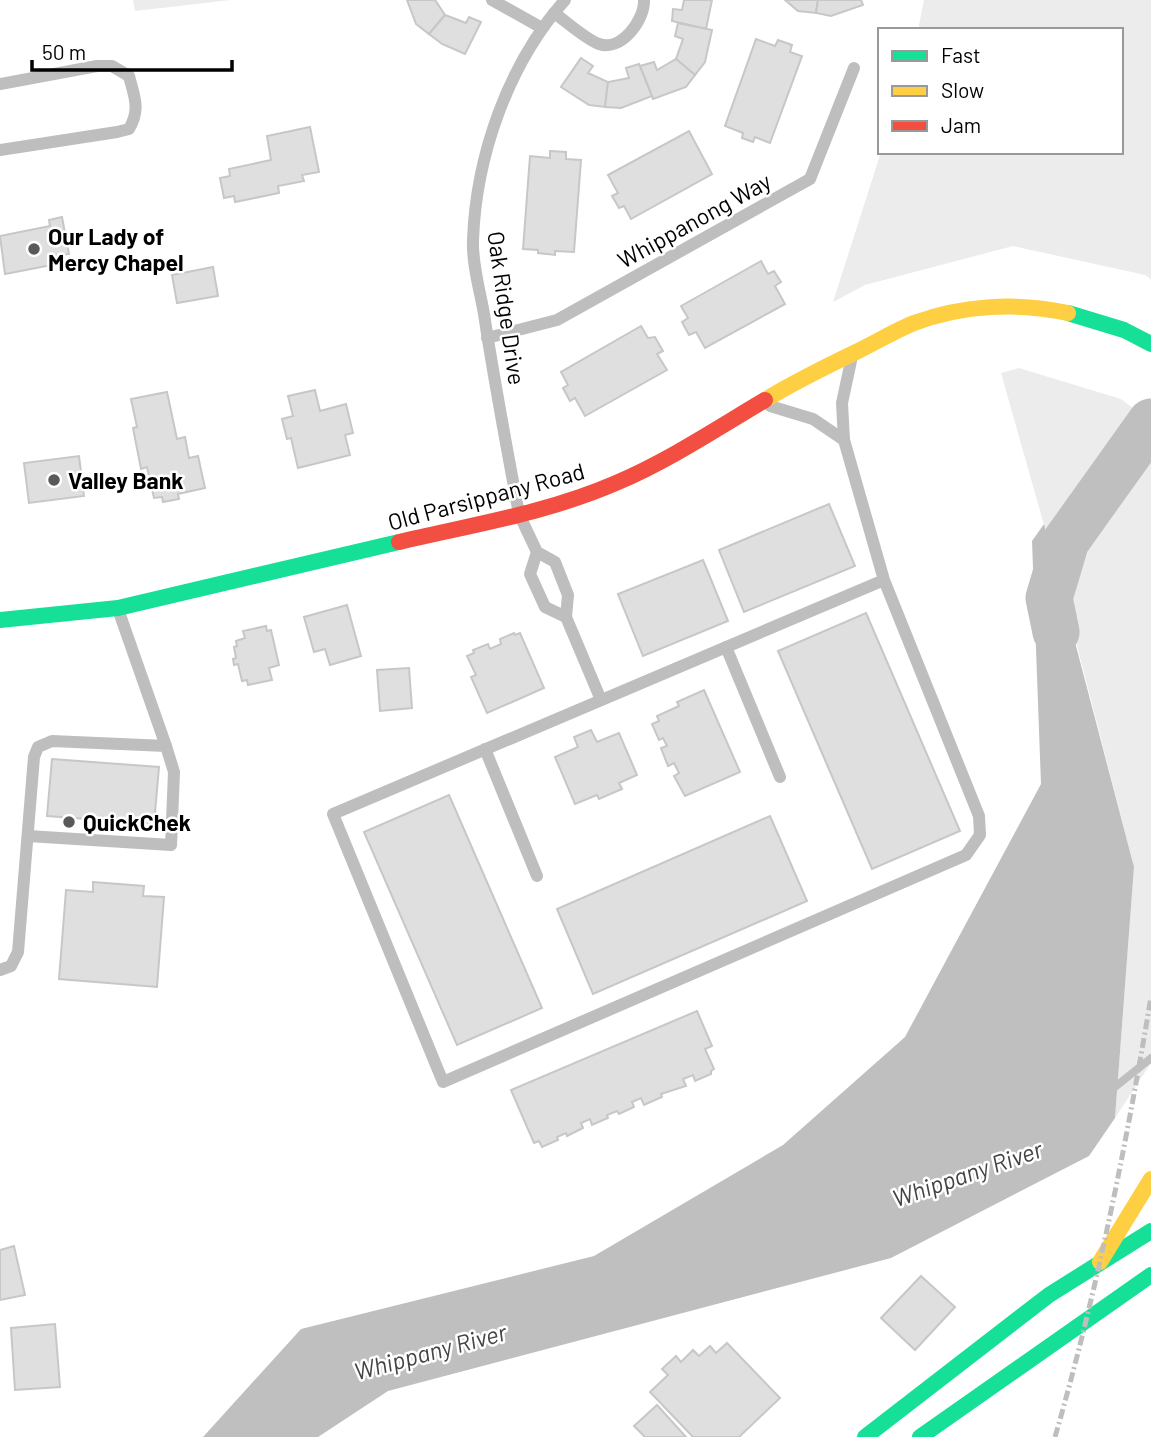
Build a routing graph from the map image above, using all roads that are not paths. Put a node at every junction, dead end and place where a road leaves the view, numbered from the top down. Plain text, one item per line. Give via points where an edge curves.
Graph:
1 (492, 0) edge
2 (565, 0) edge
3 (644, 0) edge
4 (554, 13) junction
5 (542, 28) junction
6 (854, 68) dead end
7 (0, 84) edge
8 (0, 150) edge
9 (488, 338) junction
10 (1151, 344) edge
11 (853, 354) junction
12 (760, 403) junction
13 (844, 440) junction
14 (519, 514) junction
15 (537, 552) junction
16 (884, 580) junction
17 (118, 608) junction
18 (566, 617) junction
19 (0, 620) edge
20 (726, 647) junction
21 (601, 700) junction
22 (166, 747) junction
23 (485, 749) junction
24 (780, 777) dead end
25 (28, 836) junction
26 (537, 876) dead end
27 (0, 970) edge
28 (1151, 1179) edge
29 (1151, 1231) edge
30 (1100, 1262) junction
31 (1151, 1275) edge
32 (865, 1437) edge
33 (920, 1437) edge

1 - 5 lane
2 - 4 lane, Oak Ridge Drive
3 - 4 lane via 633,30 614,44 600,44
4 - 5 lane, Oak Ridge Drive
5 - 9 lane, Oak Ridge Drive via 510,89 479,186 473,243
6 - 9 lane, Whippanong Way via 810,179 557,320
7 - 8 lane via 112,66 129,76 136,117 129,129 117,132
9 - 14 lane, Oak Ridge Drive
10 - 11 main road, Old Parsippany Road via 1094,319 1028,307 995,307 915,323
11 - 12 main road, Old Parsippany Road
11 - 13 lane via 842,403
12 - 13 lane via 813,419
12 - 14 main road, Old Parsippany Road via 643,471 586,496
13 - 16 lane
14 - 15 lane, Oak Ridge Drive
14 - 17 main road, Old Parsippany Road
15 - 18 lane via 555,562 568,595
15 - 18 lane via 530,574 545,607
16 - 20 lane
16 - 23 lane via 979,816 980,835 966,855 443,1082 333,814
17 - 19 main road, Old Parsippany Road
17 - 22 lane
18 - 21 lane
20 - 21 lane
20 - 24 lane
21 - 23 lane
22 - 25 lane via 52,741 38,747
22 - 25 lane via 174,772 172,845
23 - 26 lane
25 - 27 lane via 18,952 11,966
28 - 30 main road
29 - 30 main road
30 - 32 main road via 994,1336
31 - 33 main road

